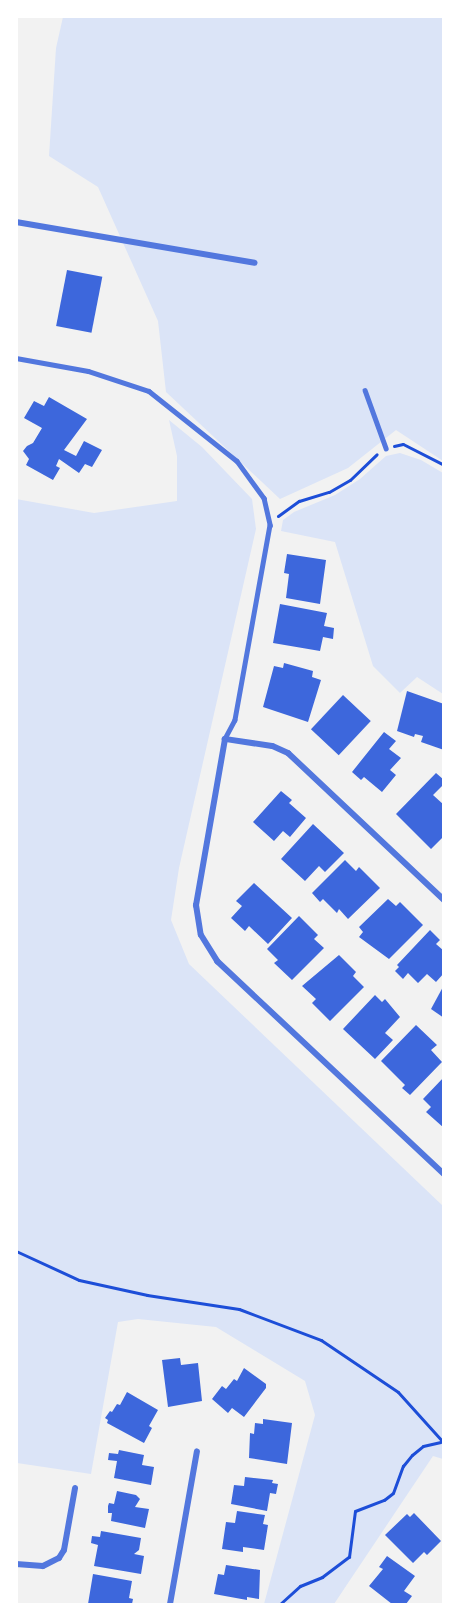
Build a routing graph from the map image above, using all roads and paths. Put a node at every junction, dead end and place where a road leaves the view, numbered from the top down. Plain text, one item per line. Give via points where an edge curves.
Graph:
1 (16, 222) edge
2 (255, 263) dead end
3 (16, 358) edge
4 (365, 390) dead end
5 (386, 448) junction
6 (444, 465) edge
7 (270, 525) junction
8 (225, 739) junction
9 (444, 900) edge
10 (444, 1174) edge
11 (16, 1251) edge
12 (443, 1442) edge
13 (197, 1451) dead end
14 (75, 1488) dead end
15 (16, 1564) edge
16 (170, 1605) edge
17 (280, 1605) edge

1 - 2 street
3 - 7 lane via 99,374 149,391 237,461 264,498
4 - 5 lane
5 - 6 path via 403,444
5 - 7 path via 350,480 286,508
7 - 8 lane via 236,720
8 - 9 street via 272,746 288,753
8 - 10 street via 196,905 201,935 217,962
11 - 12 path via 79,1280 239,1309 321,1340 398,1392
12 - 17 path via 423,1446 412,1455 403,1466 393,1493 355,1511 349,1557 322,1577 300,1586
13 - 16 street
14 - 15 street via 60,1558 42,1566

